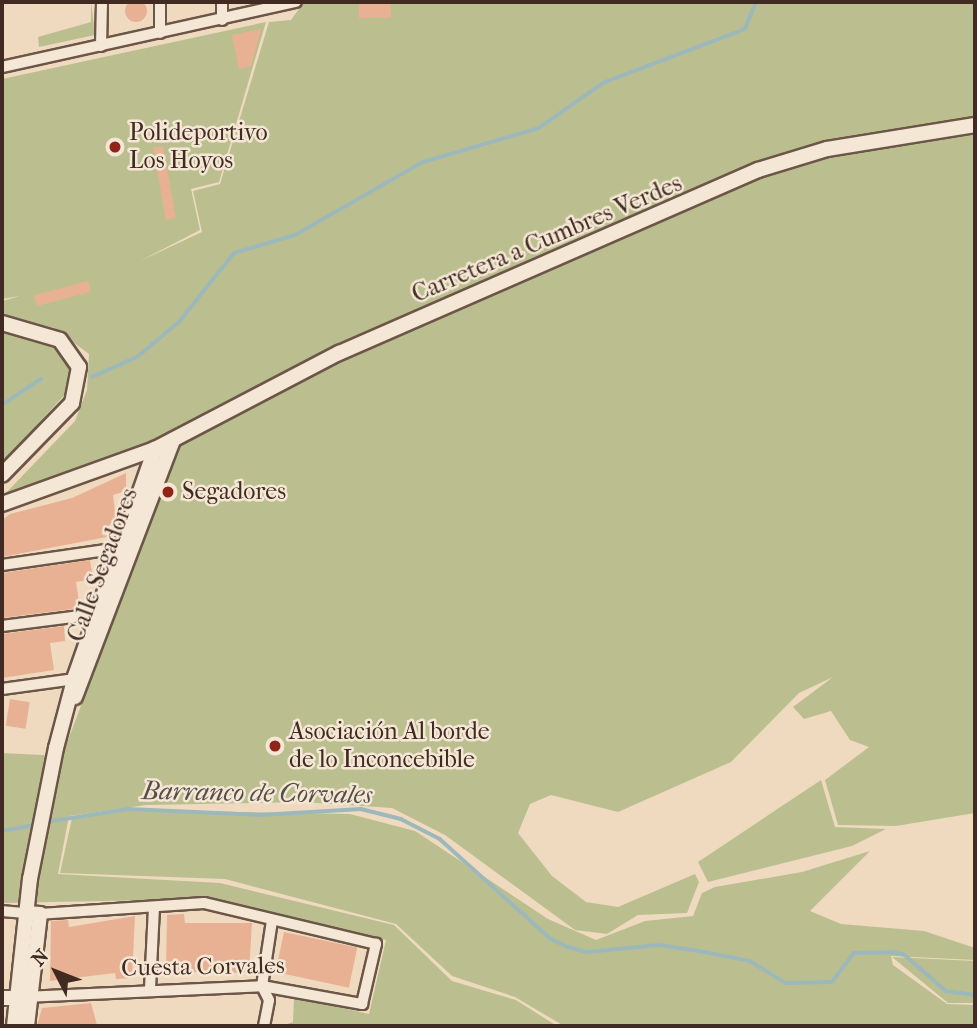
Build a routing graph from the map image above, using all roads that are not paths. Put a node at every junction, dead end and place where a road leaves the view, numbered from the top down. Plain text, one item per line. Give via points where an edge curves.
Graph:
1 (102, 2) edge
2 (160, 2) edge
3 (222, 2) edge
4 (283, 2) edge
5 (296, 2) edge
6 (273, 11) junction
7 (222, 20) junction
8 (160, 33) junction
9 (101, 46) junction
10 (2, 67) edge
11 (975, 125) edge
12 (2, 323) edge
13 (173, 440) junction
14 (155, 449) junction
15 (2, 475) edge
16 (2, 504) edge
17 (121, 548) junction
18 (2, 565) edge
19 (96, 614) junction
20 (2, 626) edge
21 (80, 678) junction
22 (2, 689) edge
23 (154, 907) junction
24 (2, 911) edge
25 (33, 913) junction
26 (271, 921) junction
27 (262, 986) junction
28 (150, 989) junction
29 (24, 997) junction
30 (2, 998) edge
31 (14, 1026) edge
32 (27, 1026) edge
33 (264, 1026) edge

1 - 9 street
2 - 8 street
3 - 7 street
4 - 6 street
5 - 6 street
6 - 7 street
7 - 8 street
8 - 9 street
9 - 10 street
11 - 13 street, Carretera a Cumbres Verdes via 827,149 758,170 340,353
12 - 15 street via 60,340 79,367 72,403
13 - 14 street, Carretera a Cumbres Verdes
13 - 21 street, Calle Segadores
14 - 16 street, Carretera a Cumbres Verdes
14 - 17 street, Calle Segadores
17 - 18 street
17 - 19 street, Calle Segadores
19 - 20 street
19 - 21 street, Calle Segadores
21 - 22 street
21 - 25 street, Calle Segadores via 55,752 30,878
23 - 25 street
23 - 26 street via 204,902
23 - 28 street
24 - 25 street
25 - 29 street, Calle Segadores
26 - 27 street
26 - 27 street, Cuesta Corvales via 376,944 362,1004
27 - 28 street, Cuesta Corvales
27 - 33 street via 269,1000
28 - 29 street, Cuesta Corvales
29 - 30 street, Cuesta Corvales
29 - 31 street
29 - 32 street

